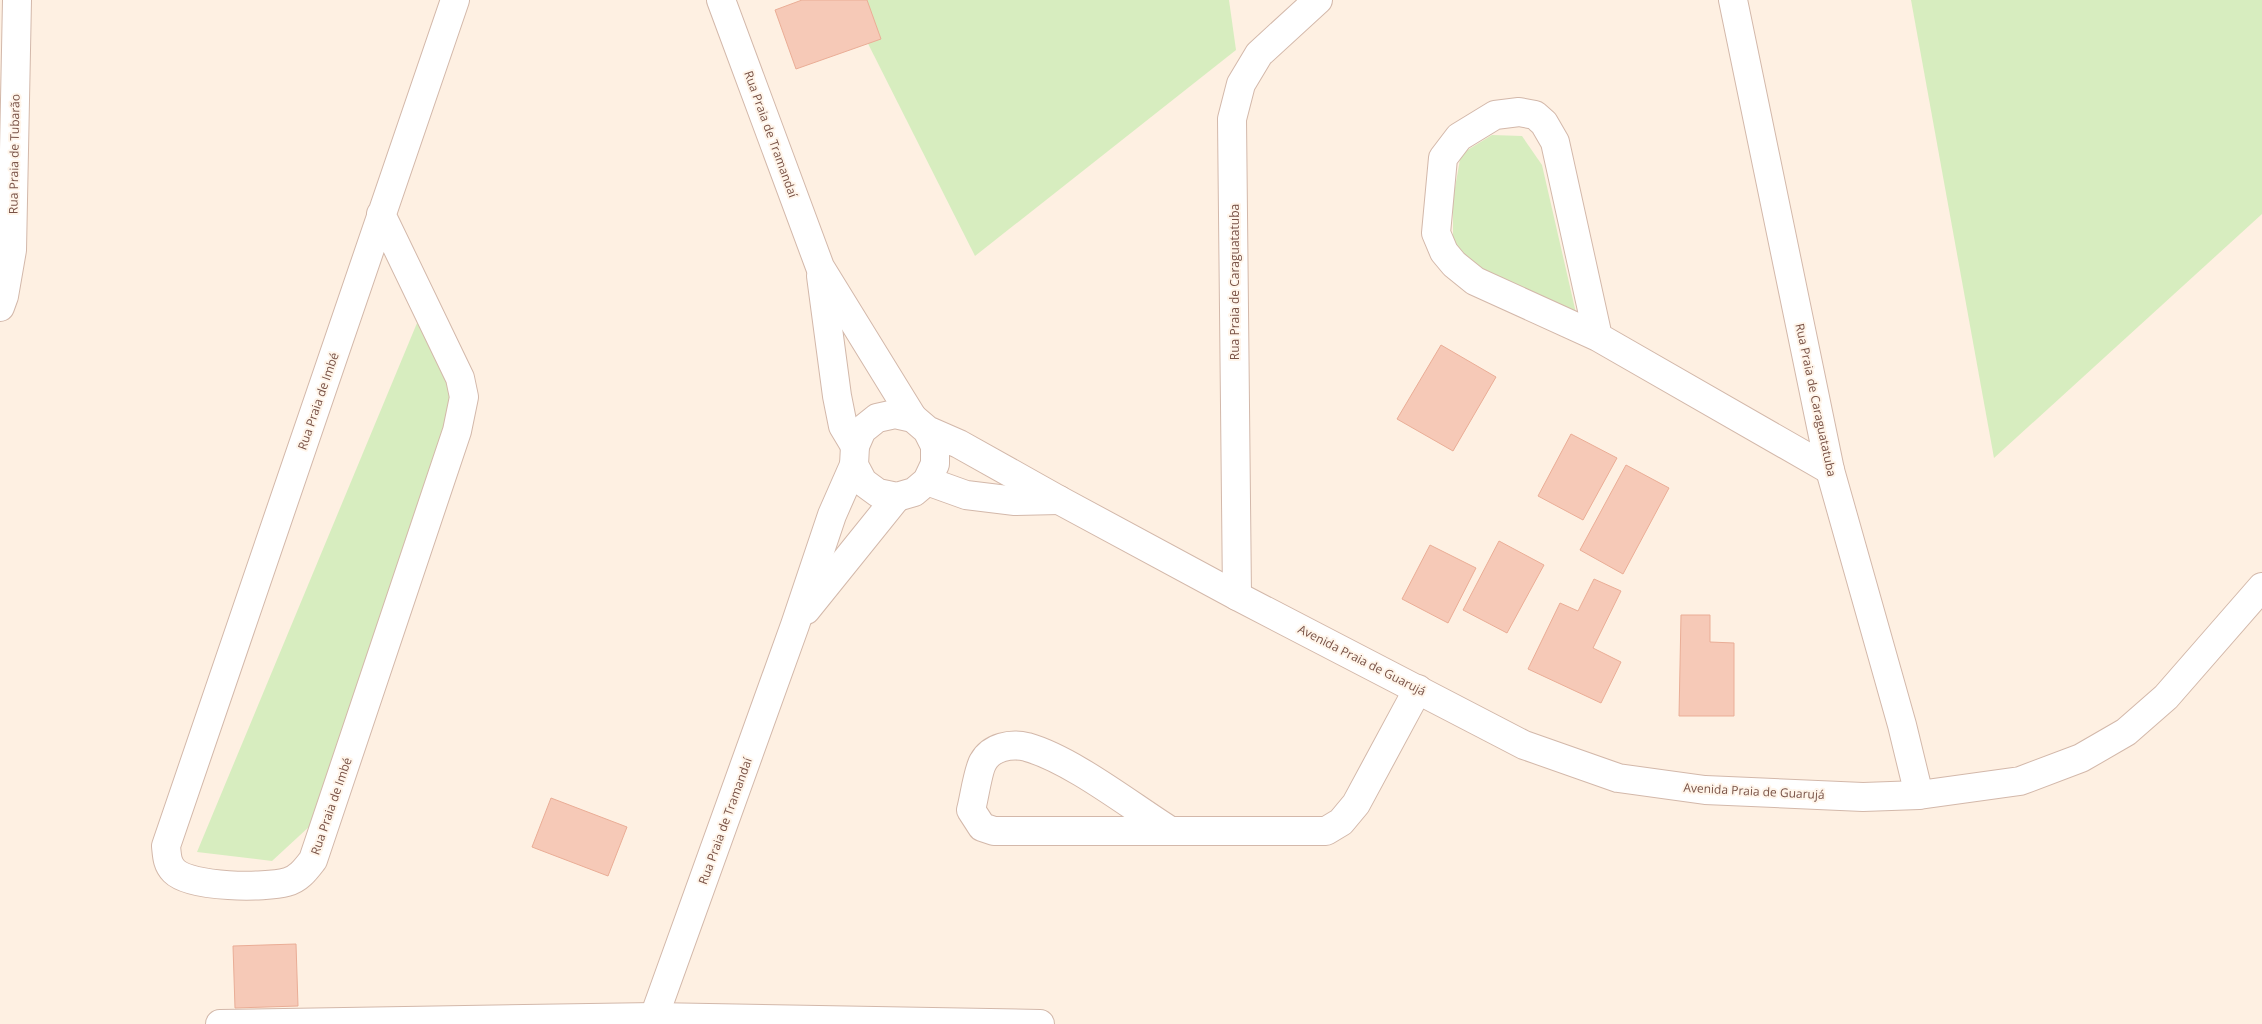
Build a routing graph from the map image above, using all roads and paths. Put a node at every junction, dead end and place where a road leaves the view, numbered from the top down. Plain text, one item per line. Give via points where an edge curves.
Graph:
1 (17, 0) edge
2 (455, 0) edge
3 (722, 0) edge
4 (1318, 0) edge
5 (1733, 0) edge
6 (381, 214) junction
7 (820, 267) junction
8 (0, 306) edge
9 (1598, 337) junction
10 (920, 424) junction
11 (855, 456) junction
12 (1830, 470) junction
13 (927, 481) junction
14 (897, 497) junction
15 (1059, 500) junction
16 (2262, 587) edge
17 (1237, 596) junction
18 (795, 625) junction
19 (1418, 689) junction
20 (1919, 795) junction
21 (1169, 830) junction
22 (654, 1017) junction
23 (548, 1021) edge
24 (220, 1024) edge
25 (1040, 1024) edge

1 - 8 street, Rua Praia de Tubarão via 12,250
2 - 6 street, Rua Praia de Imbé
3 - 7 street, Rua Praia de Tramandaí
4 - 17 street, Rua Praia de Caraguatatuba via 1259,54 1241,84 1232,119
5 - 12 street, Rua Praia de Caraguatatuba
6 - 6 street, Rua Praia de Imbé via 460,378 464,397 457,431 313,860 302,874 288,882 234,887 182,877 167,860 166,846
7 - 10 street, Rua Praia de Tramandaí
7 - 11 street, Rua Praia de Tramandaí via 836,396
9 - 9 street via 1555,142 1535,115 1518,112 1495,115 1459,137 1443,158 1436,233 1444,252 1475,281
9 - 12 street
10 - 11 street via 895,414 877,418 862,430
10 - 13 street via 935,446 935,464
10 - 15 street, Avenida Praia de Guarujá
11 - 14 street via 863,482 878,493
11 - 18 street, Rua Praia de Tramandaí
12 - 20 street, Rua Praia de Caraguatatuba
13 - 14 street via 914,492
13 - 15 street, Avenida Praia de Guarujá via 966,495 1015,501
14 - 18 street, Rua Praia de Tramandaí
15 - 17 street, Avenida Praia de Guarujá
16 - 20 street, Avenida Praia de Guarujá via 2166,697 2126,732 2081,758 2020,781
17 - 19 street, Avenida Praia de Guarujá
18 - 22 street, Rua Praia de Tramandaí
19 - 20 street, Avenida Praia de Guarujá via 1524,745 1618,778 1705,790
19 - 21 street via 1356,804 1341,822 1326,831
21 - 21 street via 1072,767 1026,747 1004,746 983,762 971,810 982,827 994,831
22 - 23 street
22 - 25 street
23 - 24 street

